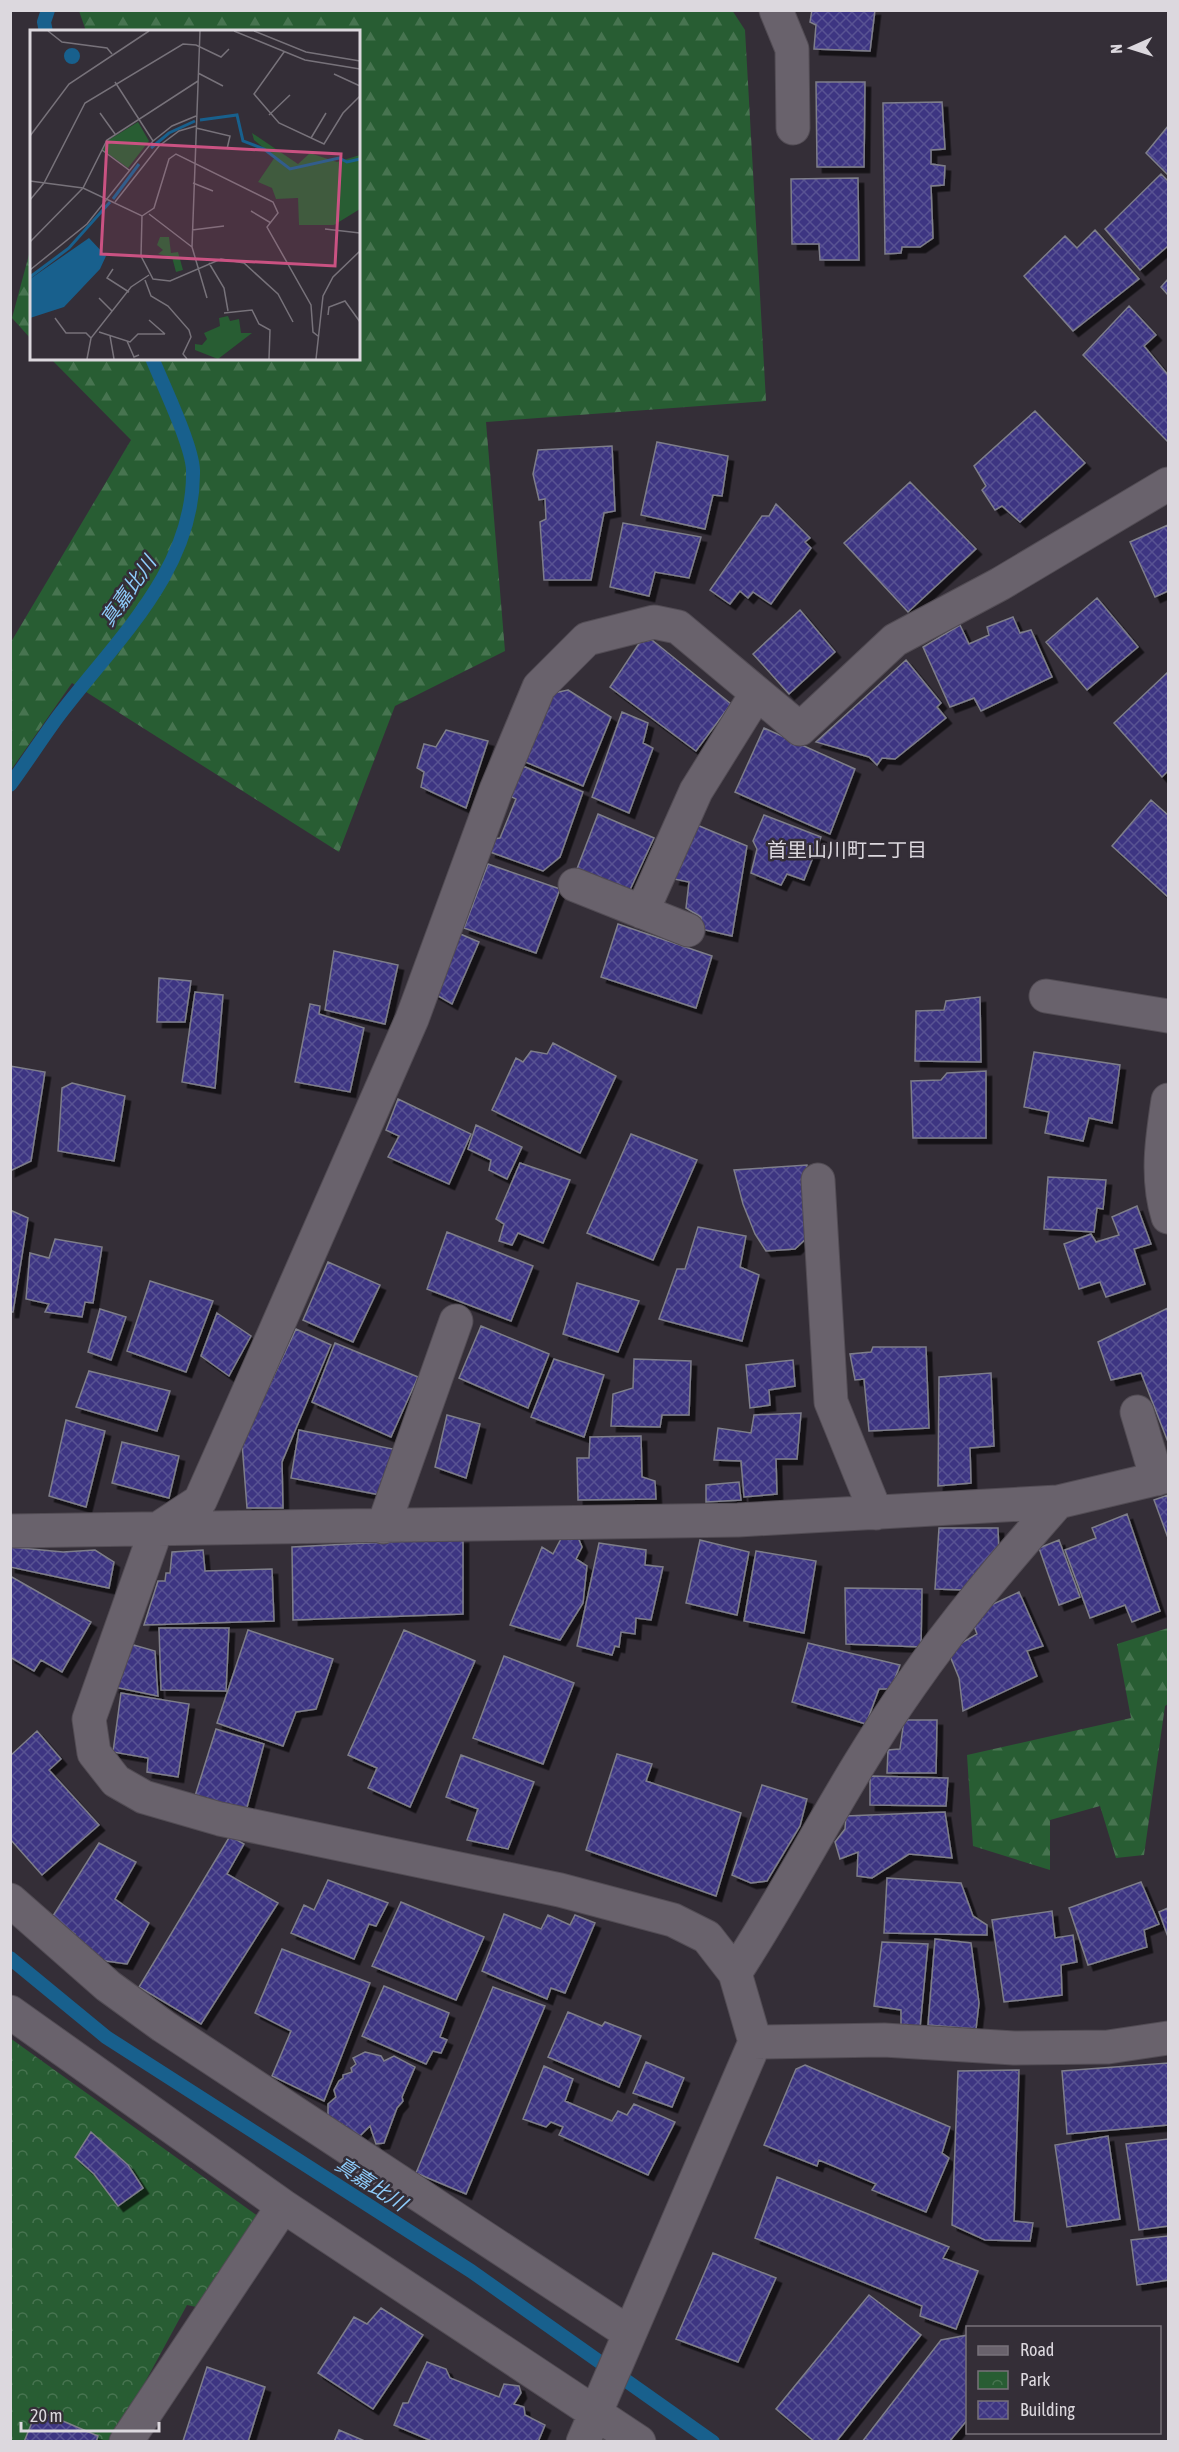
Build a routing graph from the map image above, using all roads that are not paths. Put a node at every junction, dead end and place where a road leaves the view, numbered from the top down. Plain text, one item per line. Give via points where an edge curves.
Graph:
1 (776, 10) edge
2 (794, 128) dead end
3 (1168, 484) edge
4 (757, 693) junction
5 (575, 885) dead end
6 (642, 912) junction
7 (688, 930) dead end
8 (1046, 996) dead end
9 (1168, 1016) edge
10 (1168, 1100) edge
11 (818, 1180) dead end
12 (1168, 1217) edge
13 (456, 1321) dead end
14 (1137, 1412) dead end
15 (1163, 1478) edge
16 (1058, 1502) junction
17 (876, 1513) junction
18 (383, 1527) junction
19 (156, 1530) junction
20 (10, 1531) edge
21 (10, 1900) edge
22 (735, 1973) junction
23 (10, 2012) edge
24 (1168, 2038) edge
25 (755, 2042) junction
26 (283, 2206) junction
27 (627, 2338) junction
28 (601, 2401) junction
29 (126, 2442) edge
30 (583, 2442) edge
31 (639, 2442) edge

1 - 2 street via 792,50
3 - 4 street via 1000,584 895,640 800,729
4 - 6 street via 696,791
4 - 19 street via 678,627 654,622 587,639 539,687 496,790 412,1019 200,1501
5 - 6 street
6 - 7 street
8 - 9 street
10 - 12 street via 1161,1146 1162,1196
11 - 17 street via 831,1402
13 - 18 street
14 - 15 street
15 - 16 street
16 - 17 street
16 - 22 street via 973,1600 909,1687
17 - 18 street via 738,1520
18 - 19 street
19 - 20 street
19 - 22 street via 89,1719 94,1753 116,1781 144,1797 220,1819 560,1890 673,1920 707,1937
21 - 27 street via 108,1986
22 - 25 street
23 - 26 street
24 - 25 street via 1096,2047 1014,2048 884,2040
25 - 27 street
26 - 28 street
26 - 29 street
27 - 28 street
28 - 30 street
28 - 31 street

